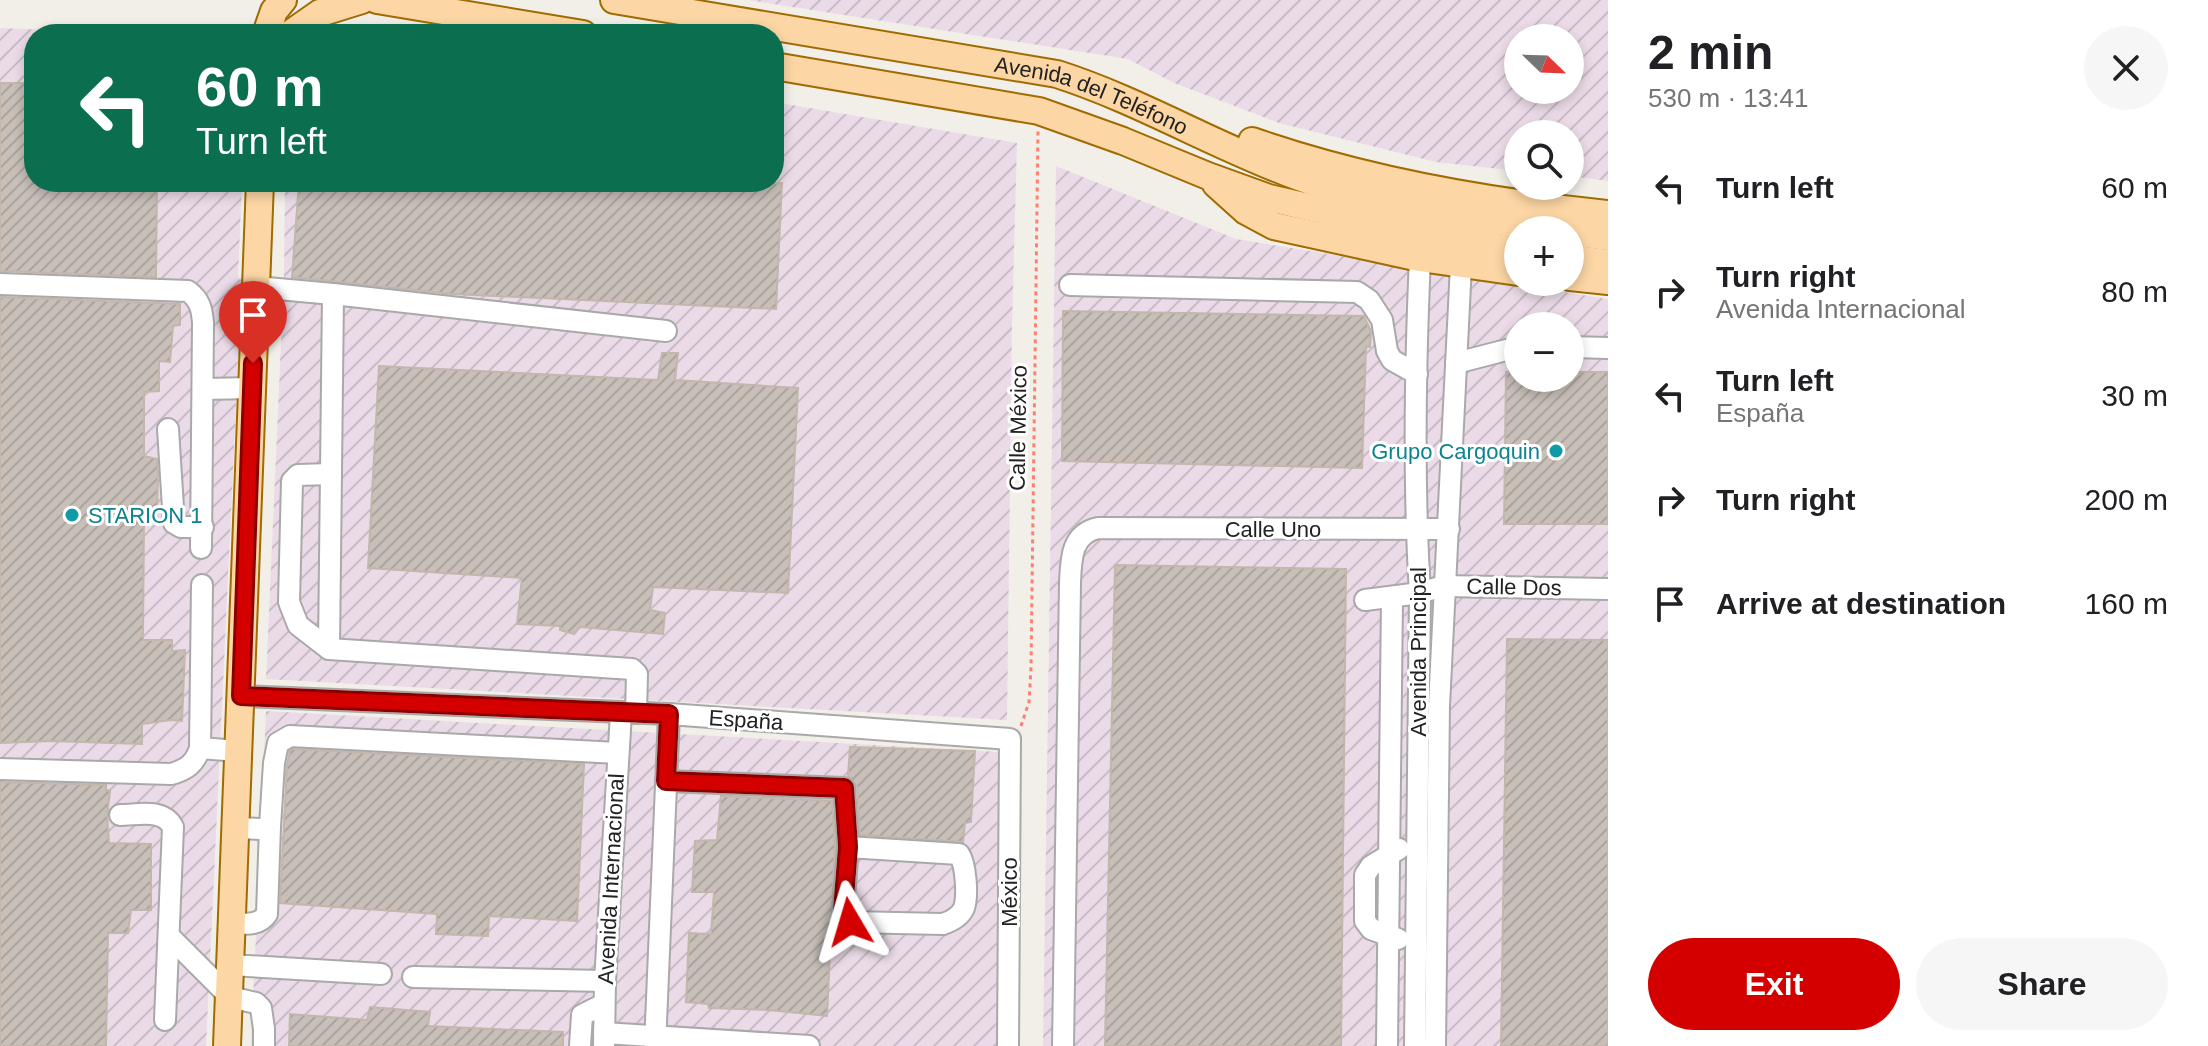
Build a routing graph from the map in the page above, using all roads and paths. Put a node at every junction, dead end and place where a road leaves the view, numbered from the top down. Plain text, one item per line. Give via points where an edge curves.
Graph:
1 (283, 0) edge
2 (362, 0) edge
3 (377, 0) edge
4 (614, 0) edge
5 (269, 24) edge
6 (304, 24) edge
7 (522, 24) edge
8 (758, 24) edge
9 (784, 28) edge
10 (784, 68) edge
11 (1039, 111) junction
12 (1190, 130) junction
13 (1208, 176) junction
14 (260, 192) edge
15 (1608, 214) edge
16 (1504, 222) edge
17 (1584, 234) edge
18 (1608, 237) edge
19 (1504, 249) edge
20 (1420, 258) junction
21 (1584, 260) edge
22 (1608, 263) edge
23 (1461, 265) junction
24 (1504, 270) edge
25 (1584, 278) edge
26 (1608, 281) edge
27 (0, 284) edge
28 (1070, 285) dead end
29 (256, 287) junction
30 (333, 294) junction
31 (666, 331) dead end
32 (1584, 347) edge
33 (1608, 348) edge
34 (1504, 351) edge
35 (1456, 363) junction
36 (1417, 374) junction
37 (252, 388) junction
38 (204, 389) junction
39 (168, 429) dead end
40 (331, 474) junction
41 (203, 527) junction
42 (1416, 529) junction
43 (1449, 529) junction
44 (201, 548) dead end
45 (202, 585) dead end
46 (1443, 586) junction
47 (1608, 589) edge
48 (1420, 593) junction
49 (1392, 597) junction
50 (1365, 600) dead end
51 (329, 649) junction
52 (241, 696) junction
53 (1429, 709) junction
54 (629, 713) junction
55 (669, 714) junction
56 (1010, 739) junction
57 (1390, 746) junction
58 (200, 748) junction
59 (238, 751) junction
60 (618, 753) junction
61 (0, 769) edge
62 (666, 781) junction
63 (120, 815) dead end
64 (270, 826) junction
65 (235, 828) junction
66 (1427, 838) junction
67 (848, 847) junction
68 (1389, 855) junction
69 (232, 923) junction
70 (169, 936) junction
71 (1388, 936) junction
72 (1425, 945) junction
73 (231, 965) junction
74 (381, 974) dead end
75 (413, 977) dead end
76 (605, 981) junction
77 (230, 997) junction
78 (604, 1004) junction
79 (165, 1020) dead end
80 (604, 1040) edge
81 (655, 1041) edge
82 (679, 1042) edge
83 (227, 1046) edge
84 (264, 1046) edge
85 (580, 1046) edge
86 (809, 1046) edge
87 (1008, 1046) edge
88 (1063, 1046) edge
89 (1387, 1046) edge
90 (1415, 1046) edge
91 (1435, 1046) edge

1 - 5 main road
2 - 6 main road via 320,13
3 - 7 main road
4 - 8 main road, Avenida del Teléfono
9 - 12 main road, Avenida del Teléfono via 1057,74 1122,97
10 - 11 main road, Avenida del Teléfono
11 - 13 main road, Avenida del Teléfono
11 - 56 path, Calle México via 1031,686 1027,714
12 - 15 main road via 1245,139 1415,186
12 - 16 main road, Avenida del Teléfono via 1302,178 1412,207
13 - 19 main road, Avenida del Teléfono via 1296,205
13 - 20 main road via 1246,211 1274,226
14 - 29 main road
17 - 18 main road
20 - 23 main road
20 - 36 street, Avenida Principal
21 - 22 main road
23 - 24 main road
23 - 35 street, Avenida Principal
25 - 26 main road
27 - 38 street via 188,291 202,308
28 - 36 street via 1357,292 1382,320 1388,356
29 - 30 street
29 - 37 main road
30 - 31 street
30 - 40 street
32 - 33 street
34 - 35 street
35 - 43 street, Avenida Principal
36 - 42 street, Avenida Principal
37 - 38 street
37 - 52 main road
38 - 41 street
39 - 41 street via 174,523
40 - 51 street
40 - 51 street via 298,475 292,481 289,602 298,625
41 - 44 street
42 - 43 street, Calle Uno
42 - 48 street, Avenida Principal
42 - 88 street, Calle Uno via 1098,528 1080,536 1070,572
43 - 46 street, Avenida Principal
45 - 58 street
46 - 47 street, Calle Dos
46 - 48 street, Calle Dos
46 - 53 street, Avenida Principal
48 - 49 street, Calle Dos
48 - 53 street, Avenida Principal
49 - 50 street, Calle Dos
49 - 57 street
51 - 54 street, Avenida Internacional via 632,669 637,674
52 - 54 street, España
52 - 59 main road
53 - 57 street
53 - 66 street, Avenida Principal
54 - 55 street, España
54 - 60 street, Avenida Internacional
55 - 56 street, España
55 - 62 street
56 - 87 street, México
57 - 68 street
58 - 59 street
58 - 61 street via 186,770 171,774
59 - 65 main road
60 - 64 street via 290,736 278,743
60 - 76 street, Avenida Internacional
62 - 67 street via 844,788
62 - 81 street
63 - 70 street via 161,814 173,827
64 - 65 street
64 - 69 street via 267,914 252,924
65 - 69 main road
66 - 68 street
66 - 72 street, Avenida Principal
67 - 67 street via 843,910 850,922 943,924 955,920 964,908 965,862 959,854
68 - 71 street via 1365,875 1365,921
69 - 73 main road
70 - 77 street
70 - 79 street
71 - 72 street
71 - 89 street
72 - 90 street, Avenida Principal
72 - 91 street, Avenida Principal
73 - 74 street
73 - 77 main road
75 - 76 street
76 - 78 street, Avenida Internacional
77 - 83 main road
77 - 84 street via 261,1008
78 - 80 street, Avenida Internacional
78 - 85 street via 582,1015
80 - 81 street
81 - 82 street
82 - 86 street

